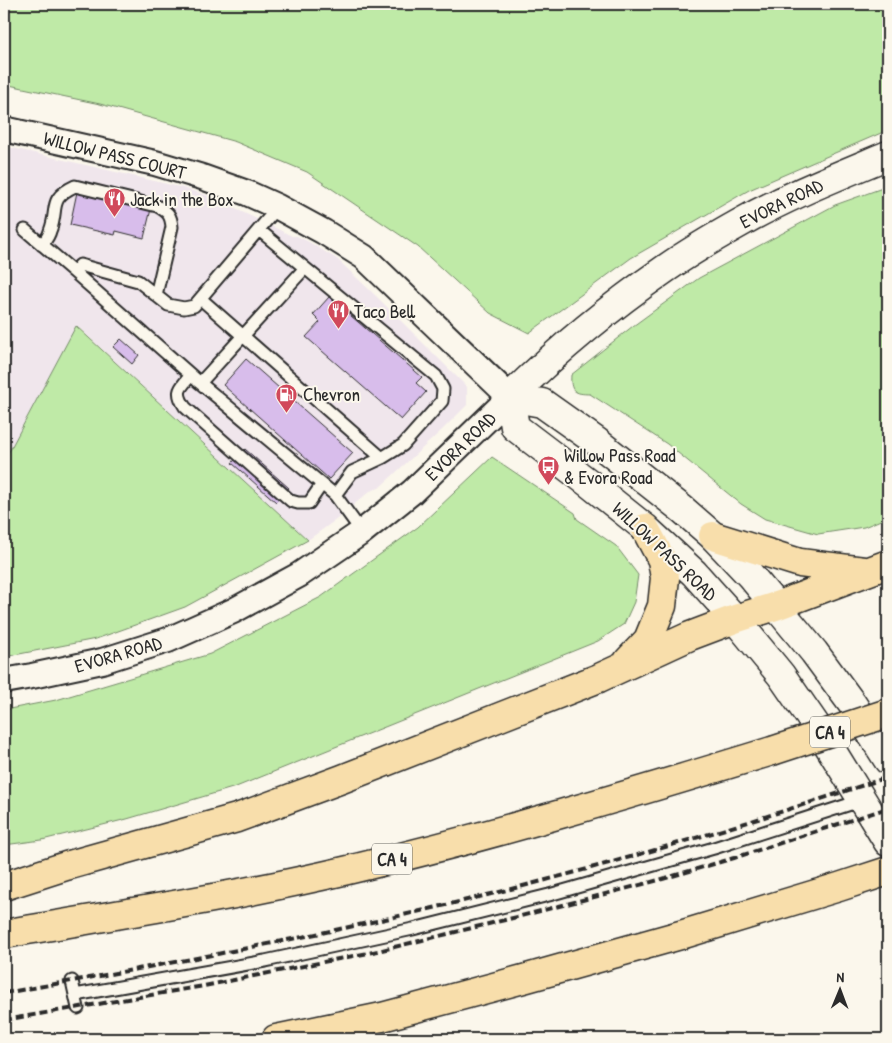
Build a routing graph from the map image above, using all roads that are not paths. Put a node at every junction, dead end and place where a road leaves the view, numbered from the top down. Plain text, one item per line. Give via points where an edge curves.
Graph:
1 (4, 129) edge
2 (888, 155) edge
3 (278, 207) junction
4 (25, 230) dead end
5 (259, 230) junction
6 (42, 245) junction
7 (305, 268) junction
8 (74, 272) junction
9 (156, 295) junction
10 (201, 299) junction
11 (243, 336) junction
12 (196, 379) junction
13 (510, 397) junction
14 (382, 458) junction
15 (322, 484) junction
16 (335, 495) junction
17 (645, 528) junction
18 (362, 532) junction
19 (713, 536) junction
20 (878, 568) edge
21 (776, 606) junction
22 (735, 618) junction
23 (620, 669) junction
24 (4, 681) edge
25 (888, 713) edge
26 (888, 760) edge
27 (863, 800) junction
28 (888, 842) edge
29 (888, 871) edge
30 (4, 886) edge
31 (4, 934) edge
32 (72, 981) dead end
33 (75, 994) junction
34 (78, 1008) dead end
35 (276, 1039) edge

1 - 3 street, WILLOW PASS COURT via 155,163 247,193
2 - 13 street, EVORA ROAD via 808,188 741,222 666,268 550,359
3 - 5 lane
3 - 13 street, WILLOW PASS COURT via 364,257
4 - 6 lane
5 - 7 lane
5 - 10 lane
6 - 8 lane
6 - 9 lane via 50,231 57,199 75,186 157,206 166,211 172,227
7 - 11 lane
7 - 14 lane via 436,376 443,389 442,401 403,445
8 - 9 lane via 80,265 138,281
8 - 12 lane
9 - 10 lane via 168,305 184,308 194,306
10 - 11 lane
11 - 12 lane
11 - 14 lane
12 - 15 lane
12 - 15 lane via 180,390 179,397 185,406 291,501 309,502
13 - 17 street, WILLOW PASS ROAD via 515,427
13 - 18 street, EVORA ROAD via 412,492
13 - 19 street, WILLOW PASS ROAD via 542,403 551,409 613,454
14 - 16 lane via 352,472
15 - 16 lane
16 - 18 lane
17 - 22 street, WILLOW PASS ROAD via 694,573
17 - 23 highway via 662,560 665,578 662,606 648,640
18 - 24 street, EVORA ROAD via 299,575 233,611 168,640 102,661
19 - 20 highway via 800,563
19 - 21 street, WILLOW PASS ROAD
20 - 21 highway
21 - 22 highway
21 - 26 street, WILLOW PASS ROAD via 814,652
22 - 23 highway
22 - 27 street, WILLOW PASS ROAD via 781,675
23 - 30 highway via 237,818
25 - 31 highway, CA 4, bridge via 626,796 347,870 214,898
27 - 28 street, WILLOW PASS ROAD
27 - 33 lane via 714,848 549,895 265,961
29 - 35 highway via 527,978 382,1017
32 - 33 lane
33 - 34 lane

